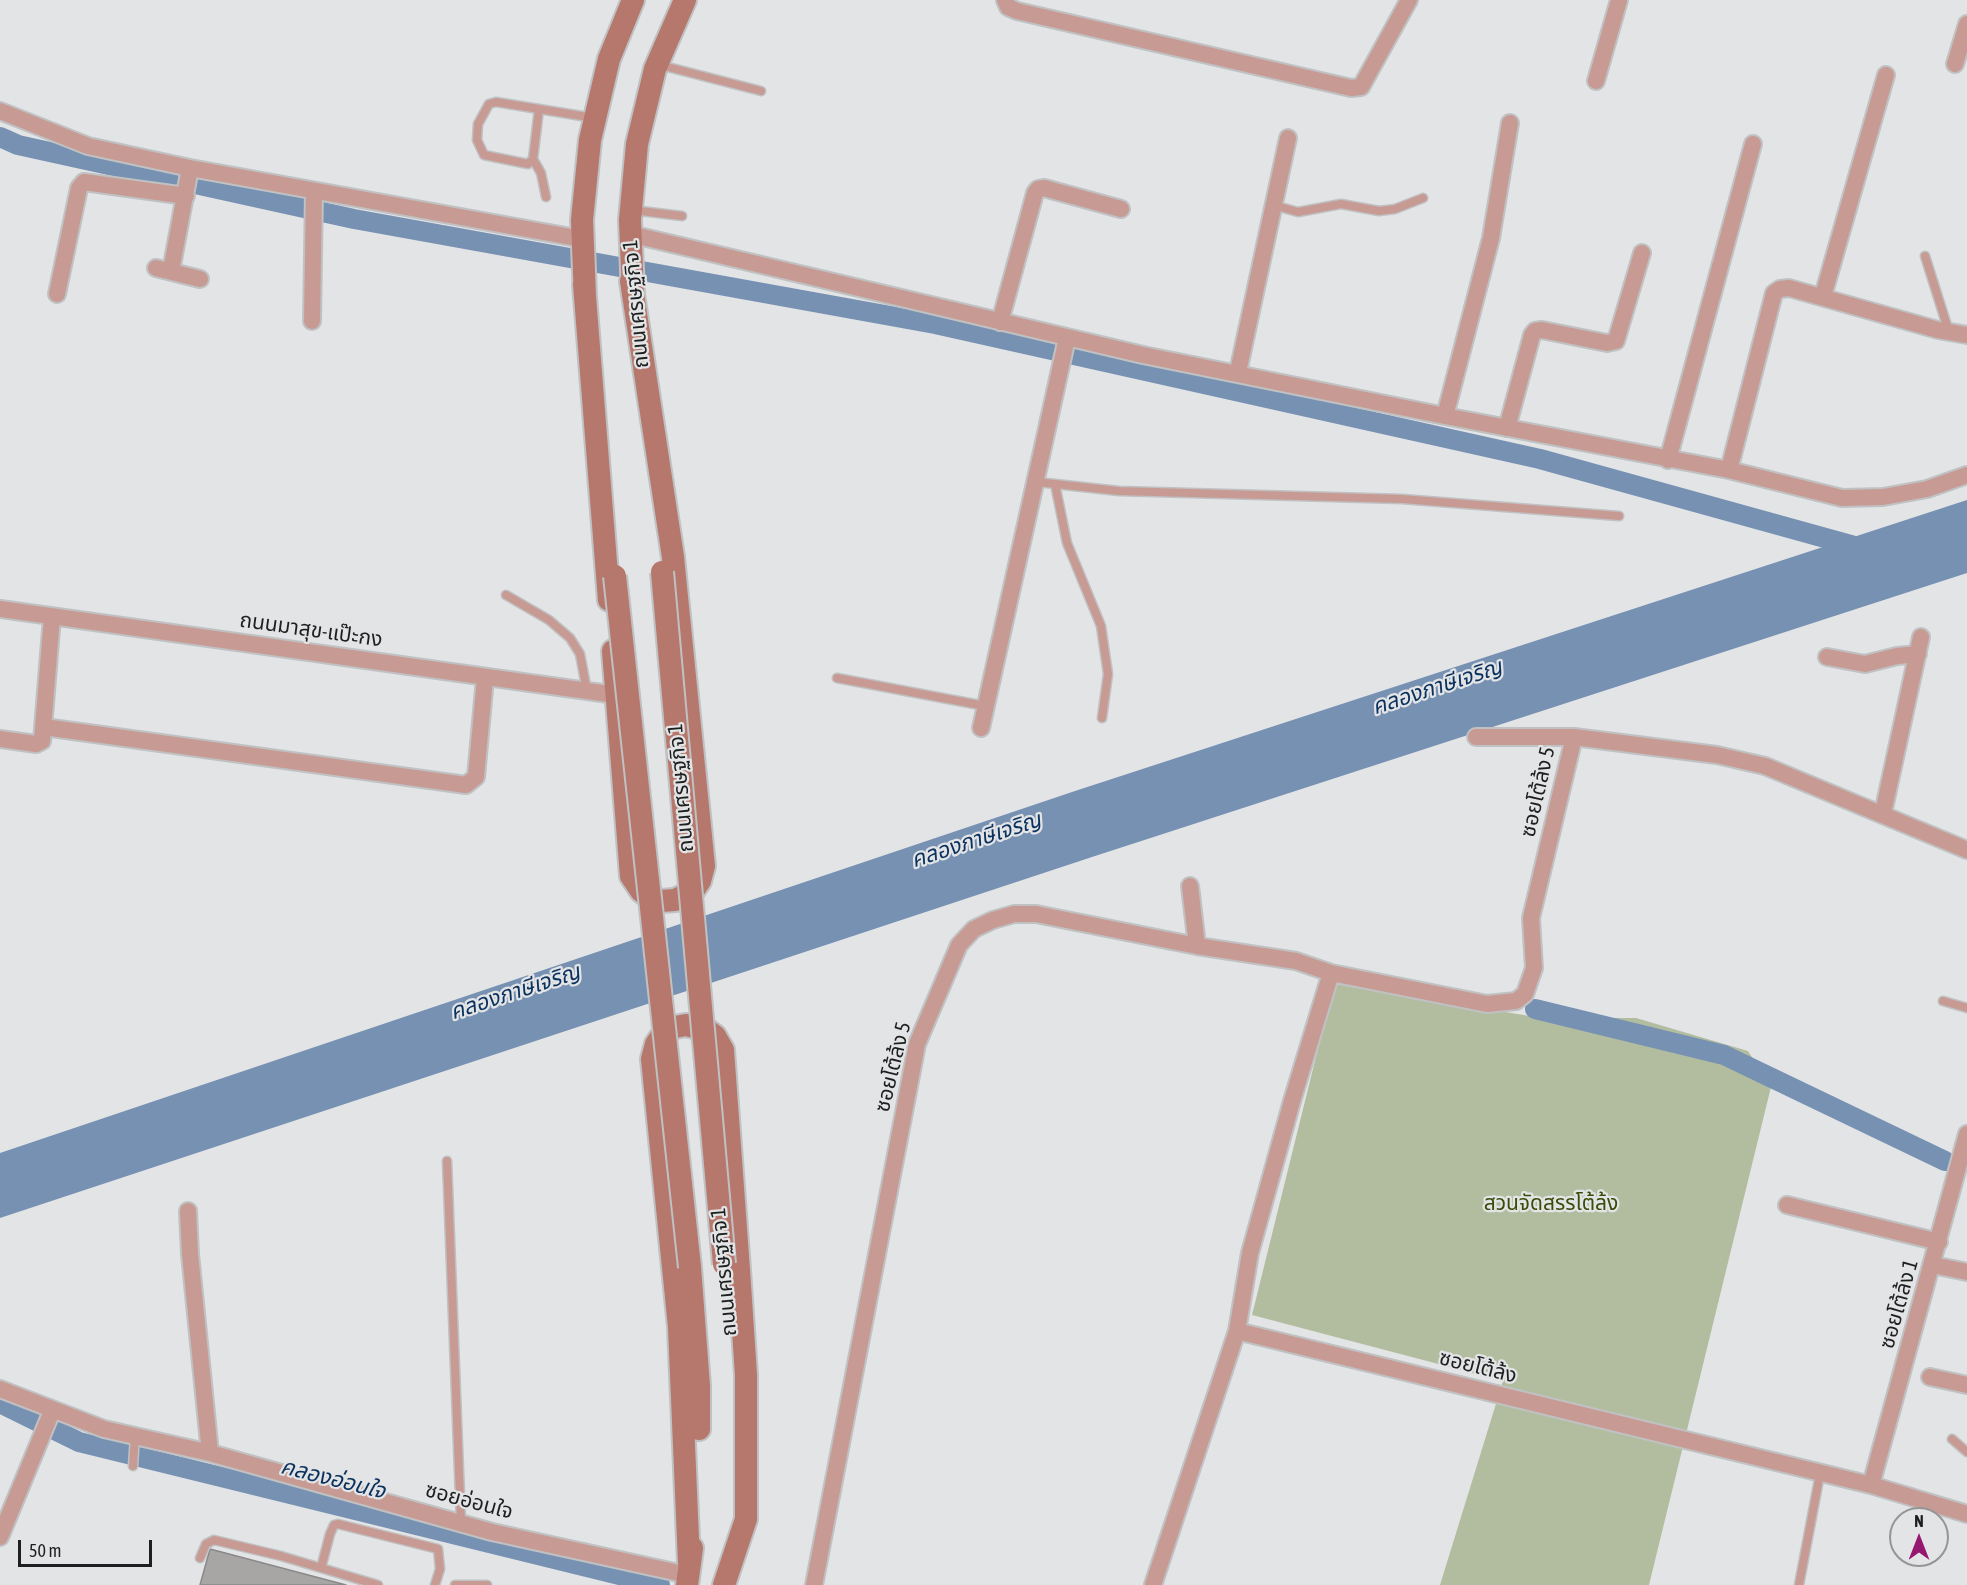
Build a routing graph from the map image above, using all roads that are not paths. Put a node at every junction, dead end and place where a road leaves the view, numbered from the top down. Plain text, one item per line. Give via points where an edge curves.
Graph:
1 (633, 0) edge
2 (685, 0) edge
3 (1005, 0) edge
4 (1409, 0) edge
5 (1619, 0) edge
6 (1967, 24) edge
7 (656, 64) junction
8 (1955, 64) dead end
9 (1886, 75) dead end
10 (1596, 81) dead end
11 (761, 91) dead end
12 (539, 109) junction
13 (0, 111) edge
14 (595, 118) junction
15 (1510, 123) dead end
16 (1288, 138) dead end
17 (1753, 144) dead end
18 (533, 159) junction
19 (189, 168) junction
20 (314, 191) junction
21 (186, 196) junction
22 (546, 197) dead end
23 (1423, 198) dead end
24 (1274, 205) junction
25 (1121, 209) dead end
26 (631, 210) junction
27 (682, 216) dead end
28 (630, 234) junction
29 (582, 239) junction
30 (1642, 253) dead end
31 (1926, 256) dead end
32 (200, 279) dead end
33 (631, 281) junction
34 (584, 284) junction
35 (57, 294) dead end
36 (1823, 296) junction
37 (312, 321) dead end
38 (1000, 322) junction
39 (1949, 332) junction
40 (1967, 335) edge
41 (1067, 338) junction
42 (1238, 372) junction
43 (1445, 416) junction
44 (1507, 428) junction
45 (1668, 460) junction
46 (1729, 470) junction
47 (1967, 475) edge
48 (1037, 482) junction
49 (1055, 484) junction
50 (1619, 516) dead end
51 (506, 595) dead end
52 (0, 609) edge
53 (52, 617) junction
54 (1921, 637) dead end
55 (1918, 654) junction
56 (1827, 657) dead end
57 (485, 678) junction
58 (837, 678) dead end
59 (586, 691) junction
60 (616, 695) junction
61 (985, 706) junction
62 (1102, 718) dead end
63 (44, 727) junction
64 (981, 728) dead end
65 (1476, 737) dead end
66 (1574, 737) junction
67 (0, 739) edge
68 (1883, 813) junction
69 (1967, 850) edge
70 (1190, 886) dead end
71 (1197, 946) junction
72 (1331, 973) junction
73 (1943, 1001) dead end
74 (1967, 1008) edge
75 (1967, 1134) edge
76 (447, 1161) dead end
77 (1787, 1205) dead end
78 (188, 1211) dead end
79 (1939, 1242) junction
80 (1933, 1265) junction
81 (1967, 1272) edge
82 (1237, 1331) junction
83 (1930, 1377) dead end
84 (1967, 1385) edge
85 (0, 1389) edge
86 (48, 1422) junction
87 (1952, 1439) dead end
88 (135, 1441) junction
89 (1967, 1452) edge
90 (210, 1453) junction
91 (134, 1466) dead end
92 (1820, 1474) junction
93 (1871, 1485) junction
94 (1967, 1514) edge
95 (461, 1523) junction
96 (0, 1537) edge
97 (200, 1558) dead end
98 (321, 1568) junction
99 (688, 1574) edge
100 (378, 1585) edge
101 (435, 1585) edge
102 (455, 1585) edge
103 (487, 1585) edge
104 (724, 1585) edge
105 (814, 1585) edge
106 (1154, 1585) edge
107 (1799, 1585) edge

1 - 14 main road, ถนนเศรษฐกิจ 1 via 609,59
2 - 7 main road, ถนนเศรษฐกิจ 1
3 - 4 street via 1008,7 1017,11 1351,88 1361,87 1365,82
5 - 10 street
6 - 8 street
7 - 11 lane
7 - 26 main road, ถนนเศรษฐกิจ 1 via 637,144
9 - 36 street
12 - 14 lane
12 - 18 lane
12 - 18 lane via 496,102 483,109 478,124 477,140 484,155 528,164
13 - 19 street via 88,146
14 - 29 main road, ถนนเศรษฐกิจ 1
15 - 43 street via 1491,238
16 - 24 street
17 - 45 street
18 - 22 lane via 541,173
19 - 20 street
19 - 21 street
20 - 29 street
20 - 37 street
21 - 32 street via 163,270
21 - 35 street via 84,182 79,188
23 - 24 lane via 1379,211 1341,204 1298,212
24 - 42 street
25 - 38 street via 1038,189
26 - 27 lane
26 - 28 main road, ถนนเศรษฐกิจ 1
28 - 33 main road, ถนนเศรษฐกิจ 1
28 - 38 street
29 - 34 main road, ถนนเศรษฐกิจ 1
30 - 44 street via 1616,342 1535,331
31 - 39 lane
33 - 60 main road via 672,557 704,866 693,891 675,900 649,897 631,876
33 - 104 main road, ถนนเศรษฐกิจ 1, bridge via 662,572 733,1384 733,1520
34 - 60 main road
34 - 99 main road, ถนนเศรษฐกิจ 1, bridge via 690,1267 699,1386 699,1517
36 - 39 street
36 - 46 street via 1789,288 1774,293
38 - 41 street
39 - 40 street
41 - 42 street
41 - 48 street
42 - 43 street
43 - 44 street
44 - 45 street
45 - 46 street
46 - 47 street via 1842,498 1883,497 1927,489
48 - 49 lane
48 - 61 street
49 - 50 lane via 1119,491 1402,499
49 - 62 lane via 1067,543 1101,626 1108,674
51 - 59 lane via 549,620 570,638 580,654
52 - 53 street, ถนนมาสุข-แป๊ะกง
53 - 57 street, ถนนมาสุข-แป๊ะกง
53 - 63 street
54 - 55 street
55 - 56 street via 1865,664
55 - 68 street
57 - 59 street, ถนนมาสุข-แป๊ะกง
57 - 63 street via 476,777 466,785
58 - 61 lane
59 - 60 street, ถนนมาสุข-แป๊ะกง
61 - 64 street
63 - 67 street via 42,741 38,743
65 - 66 street
66 - 68 street, ซอยโต้ล้ง 5 via 1668,748 1765,766
66 - 72 street, ซอยโต้ล้ง 5 via 1531,918 1534,968 1525,994 1516,1001 1487,1004
68 - 69 street, ซอยโต้ล้ง 5
70 - 71 street
71 - 72 street, ซอยโต้ล้ง 5 via 1296,961
71 - 105 street, ซอยโต้ล้ง 5 via 1036,914 1014,914 993,920 974,929 960,945 917,1044
72 - 82 street via 1251,1253
73 - 74 lane
75 - 79 street, ซอยโต้ล้ง 1
76 - 95 lane
77 - 79 street
78 - 90 street
79 - 80 street, ซอยโต้ล้ง 1
80 - 81 street
80 - 93 street, ซอยโต้ล้ง 1
82 - 92 street, ซอยโต้ล้ง
82 - 106 street
83 - 84 street
85 - 86 street, ซอยอ่อนใจ
86 - 88 street, ซอยอ่อนใจ via 104,1429
86 - 96 street
87 - 89 lane
88 - 90 street, ซอยอ่อนใจ
88 - 91 lane
90 - 95 street, ซอยอ่อนใจ
92 - 93 street, ซอยโต้ล้ง
92 - 107 lane
93 - 94 street, ซอยโต้ล้ง
95 - 99 street, ซอยอ่อนใจ
97 - 98 lane via 206,1544 214,1540
98 - 100 lane
98 - 101 lane via 330,1534 338,1524 438,1549 440,1569
99 - 104 main road via 679,1327 652,1059 663,1034 686,1025 707,1030 723,1050 739,1270 746,1375 746,1519
102 - 103 lane

